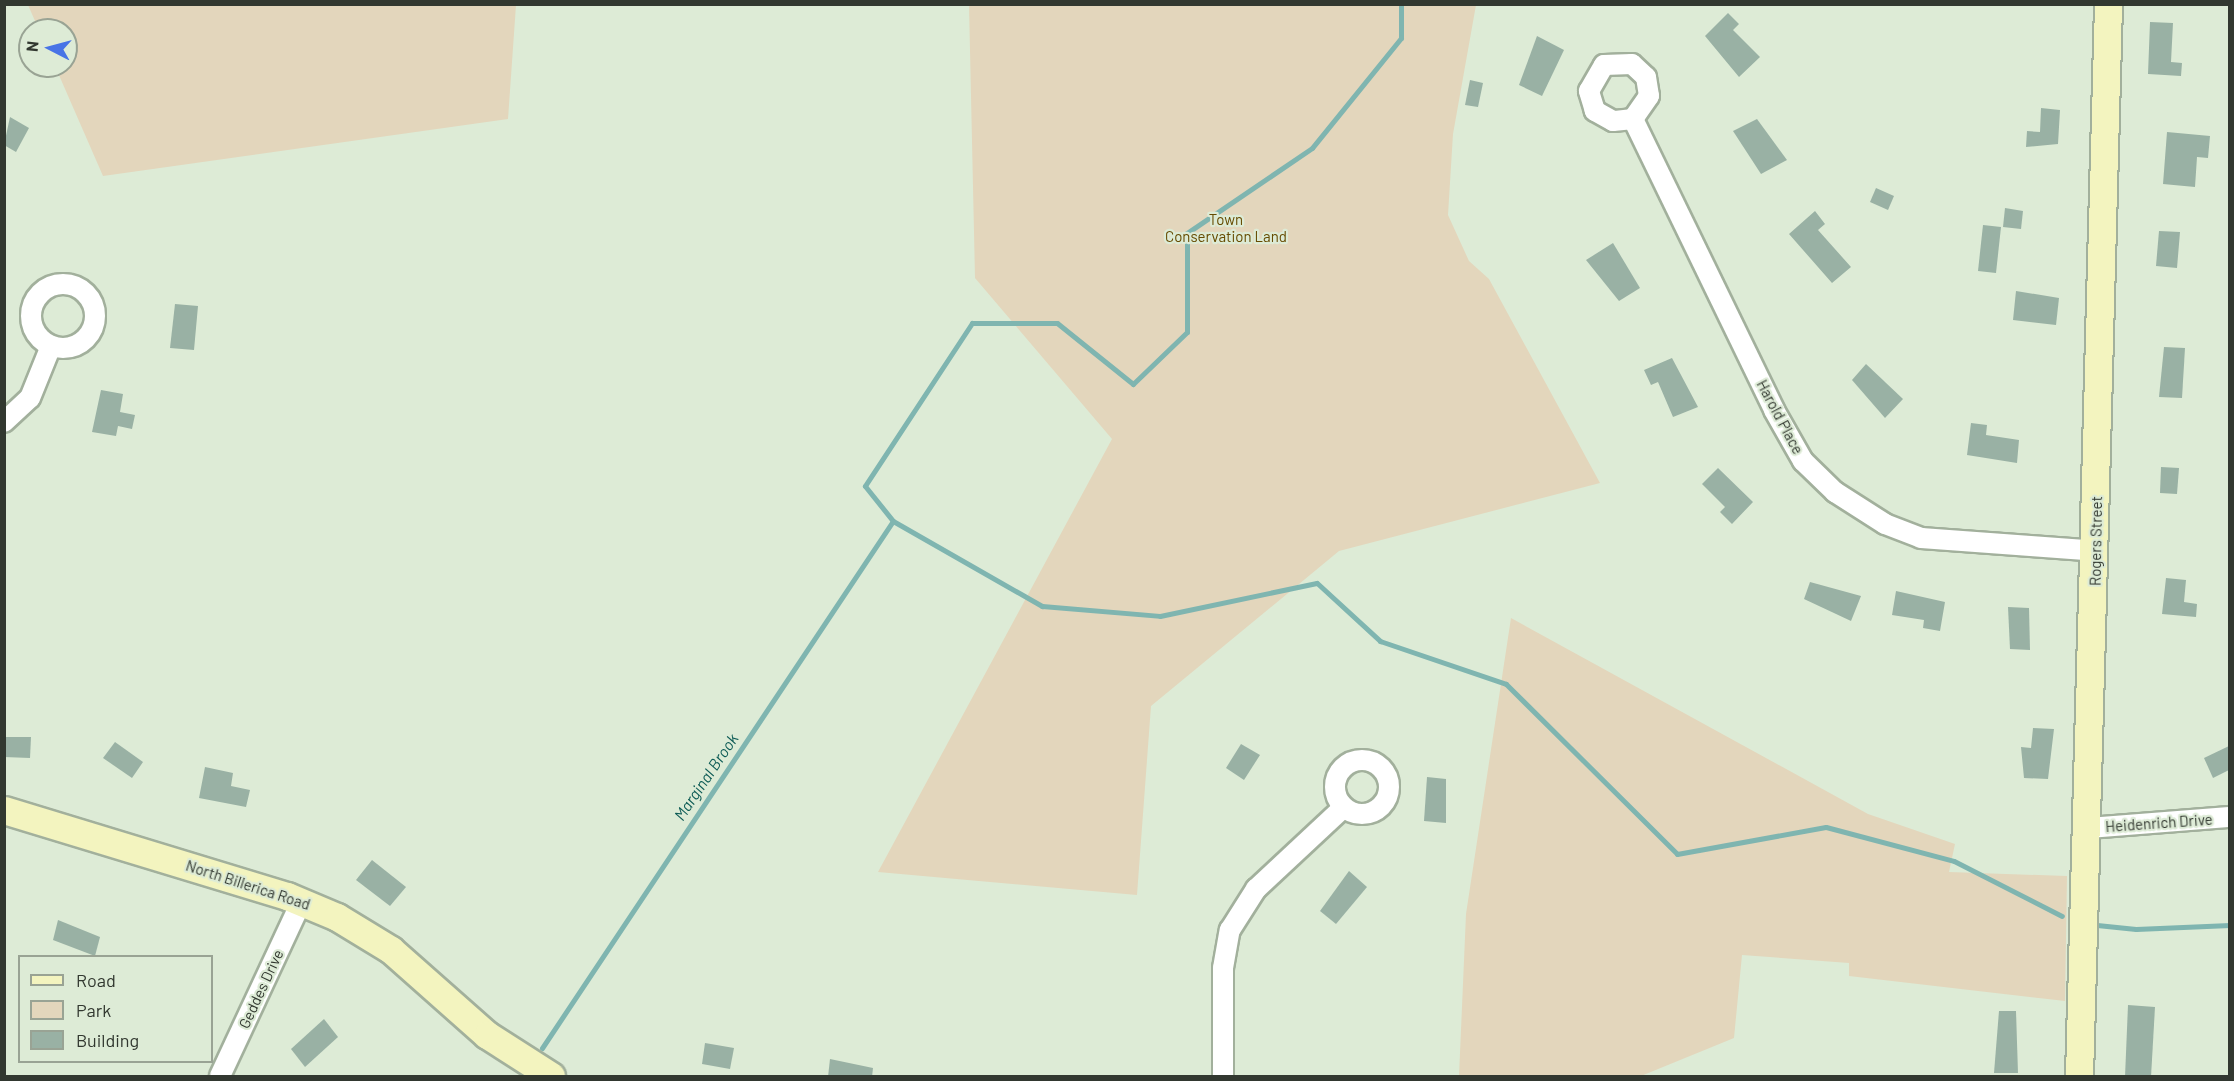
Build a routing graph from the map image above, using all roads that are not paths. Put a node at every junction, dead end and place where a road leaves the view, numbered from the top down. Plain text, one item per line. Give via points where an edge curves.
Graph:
1 (2108, 4) edge
2 (1633, 119) dead end
3 (51, 345) dead end
4 (4, 422) edge
5 (2096, 551) junction
6 (1344, 807) dead end
7 (4, 810) edge
8 (2229, 817) edge
9 (2090, 828) junction
10 (301, 902) junction
11 (220, 1077) edge
12 (551, 1077) edge
13 (1223, 1077) edge
14 (2079, 1077) edge

1 - 5 street, Rogers Street
2 - 5 street, Harold Place via 1774,410 1803,461 1835,492 1885,524 1921,538
3 - 4 street via 30,398
5 - 9 street, Rogers Street
6 - 13 street via 1256,889 1230,930 1223,968
7 - 10 street, North Billerica Road
8 - 9 street, Heidenrich Drive
9 - 14 street, Rogers Street
10 - 11 street, Geddes Drive
10 - 12 street, North Billerica Road via 391,950 487,1035

